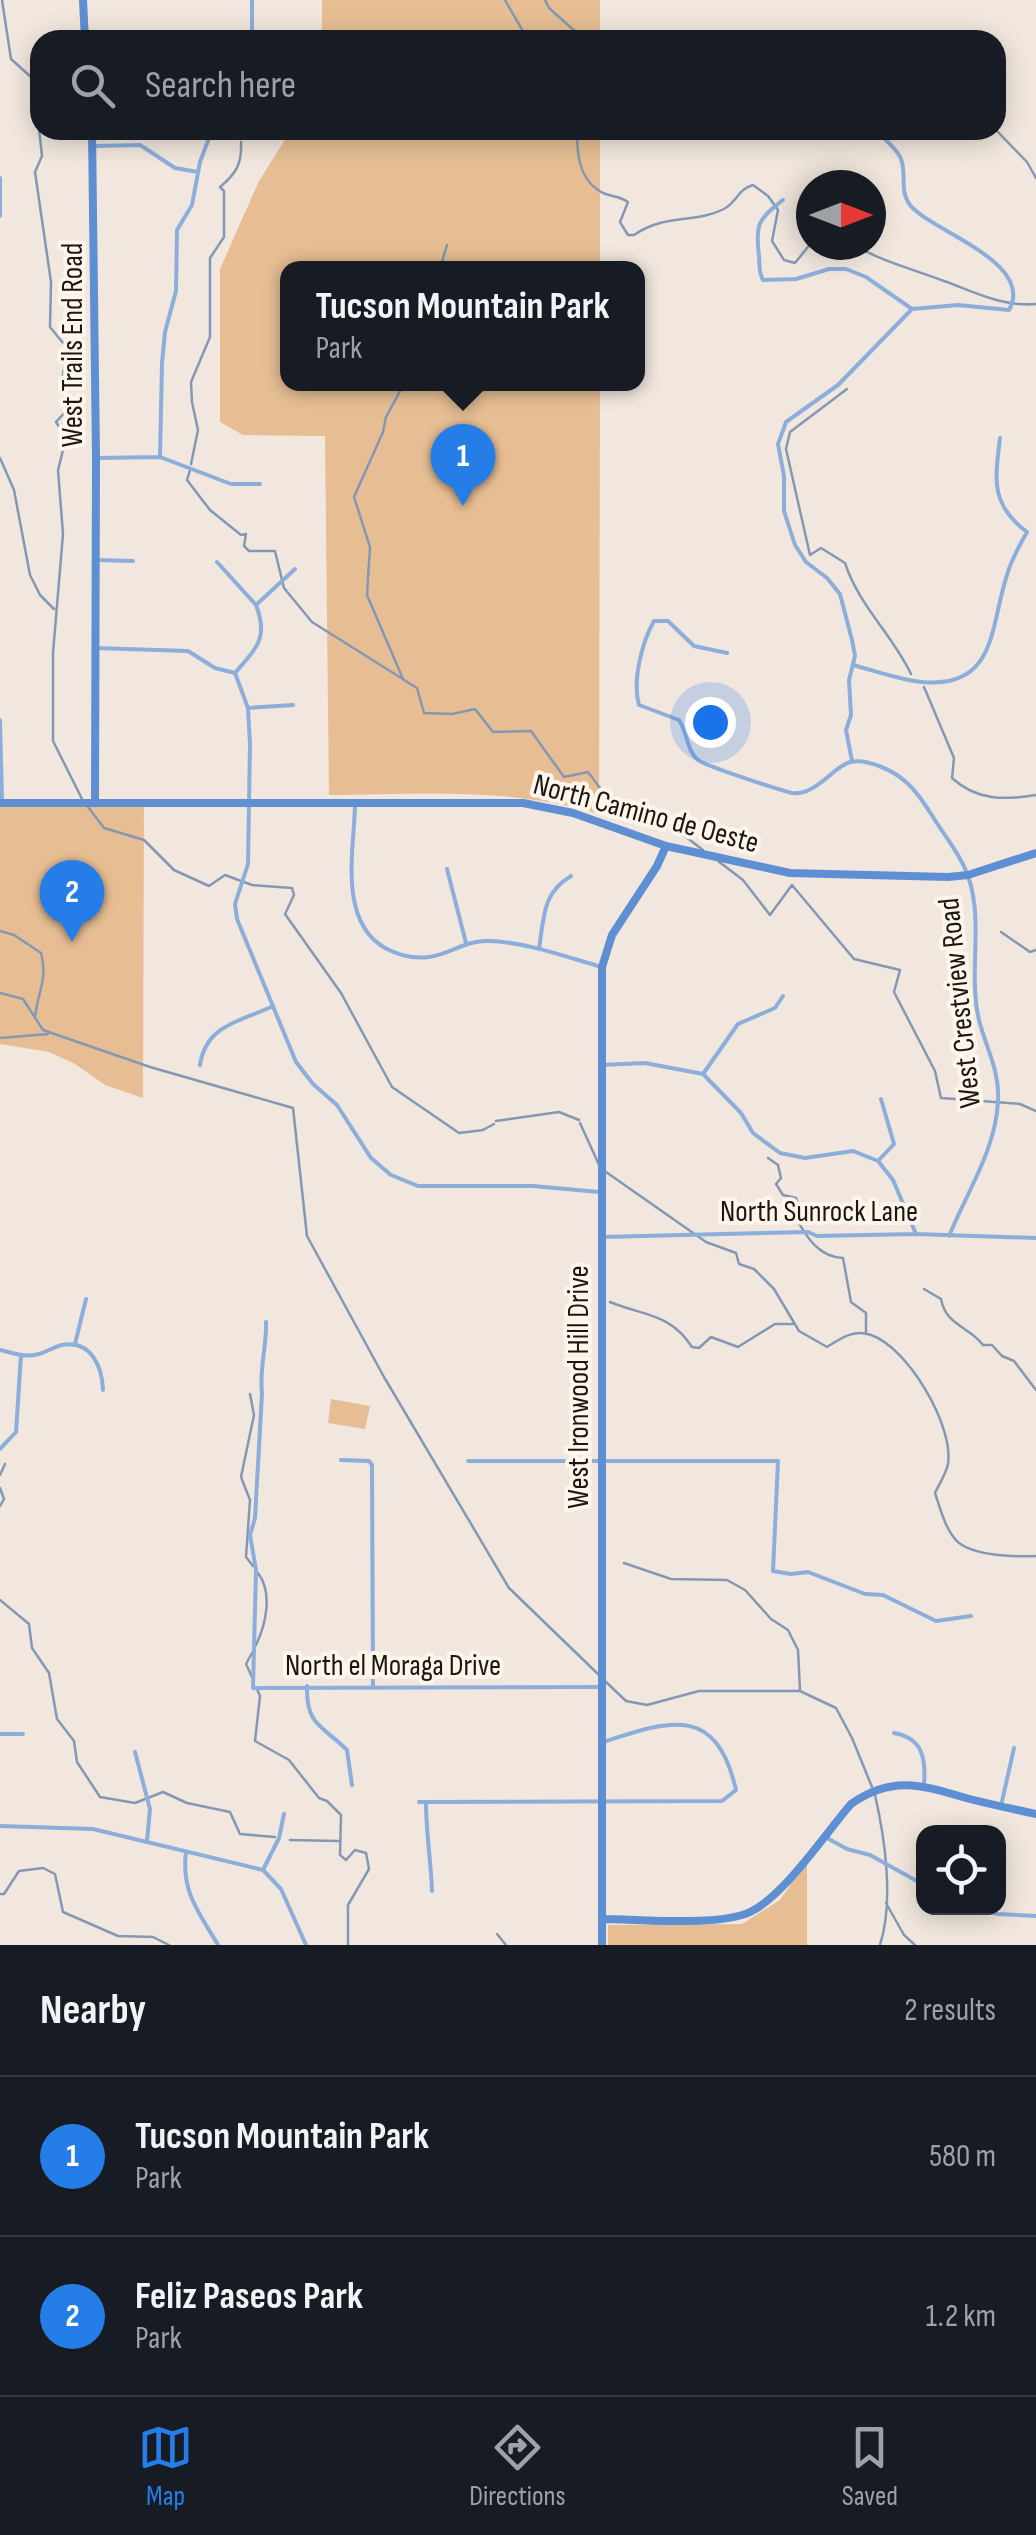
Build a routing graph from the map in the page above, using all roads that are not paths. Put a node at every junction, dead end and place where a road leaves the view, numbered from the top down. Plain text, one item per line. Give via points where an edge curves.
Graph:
1 (84, 0) edge
2 (252, 0) edge
3 (84, 30) edge
4 (252, 30) edge
5 (93, 140) edge
6 (209, 140) edge
7 (885, 140) edge
8 (94, 146) junction
9 (198, 172) junction
10 (0, 178) edge
11 (784, 200) dead end
12 (0, 216) edge
13 (1004, 261) dead end
14 (1012, 269) dead end
15 (912, 309) junction
16 (1000, 438) dead end
17 (160, 457) junction
18 (96, 458) junction
19 (260, 484) dead end
20 (96, 560) junction
21 (134, 561) dead end
22 (217, 562) dead end
23 (295, 569) dead end
24 (256, 605) junction
25 (96, 648) junction
26 (726, 653) dead end
27 (854, 665) junction
28 (235, 673) junction
29 (292, 705) dead end
30 (248, 708) junction
31 (0, 720) edge
32 (852, 760) junction
33 (0, 772) edge
34 (249, 801) junction
35 (0, 802) edge
36 (355, 802) junction
37 (95, 803) junction
38 (666, 846) junction
39 (684, 850) junction
40 (1036, 852) edge
41 (659, 862) junction
42 (447, 869) dead end
43 (968, 875) junction
44 (572, 876) dead end
45 (466, 943) junction
46 (539, 950) junction
47 (602, 967) junction
48 (783, 996) dead end
49 (271, 1007) junction
50 (200, 1065) dead end
51 (602, 1066) junction
52 (703, 1074) junction
53 (881, 1099) dead end
54 (878, 1161) junction
55 (602, 1192) junction
56 (916, 1234) junction
57 (949, 1236) junction
58 (602, 1237) junction
59 (1036, 1238) edge
60 (86, 1299) dead end
61 (266, 1322) dead end
62 (75, 1344) junction
63 (0, 1350) edge
64 (20, 1355) junction
65 (103, 1390) dead end
66 (0, 1449) edge
67 (342, 1460) dead end
68 (468, 1461) dead end
69 (602, 1462) junction
70 (971, 1616) dead end
71 (307, 1686) junction
72 (372, 1686) junction
73 (602, 1687) junction
74 (894, 1733) dead end
75 (0, 1734) edge
76 (24, 1734) dead end
77 (602, 1742) junction
78 (1014, 1748) dead end
79 (135, 1752) dead end
80 (924, 1784) junction
81 (352, 1785) dead end
82 (418, 1802) dead end
83 (426, 1802) junction
84 (602, 1802) junction
85 (1000, 1806) junction
86 (284, 1814) dead end
87 (1036, 1814) edge
88 (0, 1826) edge
89 (824, 1835) junction
90 (147, 1842) junction
91 (186, 1852) junction
92 (263, 1870) junction
93 (916, 1881) edge
94 (432, 1891) dead end
95 (1006, 1914) edge
96 (1036, 1916) edge
97 (602, 1919) junction
98 (218, 1945) edge
99 (306, 1945) edge
100 (602, 1945) edge

1 - 3 street
2 - 4 street
5 - 8 street, West Trails End Road
6 - 9 street
7 - 13 street via 900,155 912,208
8 - 9 street via 140,144 174,168
8 - 18 street, West Trails End Road
9 - 17 street via 192,205 176,230
10 - 12 street
11 - 15 street via 766,214 755,236 764,280 846,269
14 - 15 street via 1018,280 1009,310
15 - 27 street via 838,385 786,422 779,436 786,516 799,552 840,594
16 - 27 street via 999,498 1027,532 1006,576 991,644 976,669 955,680 922,682
17 - 18 street
17 - 19 street via 230,484
18 - 20 street, West Trails End Road
20 - 21 street
20 - 25 street, West Trails End Road
22 - 24 street
23 - 24 street
24 - 28 street via 258,646
25 - 28 street via 188,651
25 - 37 street, West Trails End Road
26 - 32 street via 702,649 668,621 654,621 641,657 636,696 642,708 678,720 697,760 799,793
27 - 32 street via 846,730
28 - 30 street
29 - 30 street
30 - 34 street
31 - 33 street
32 - 43 street via 910,784
33 - 35 street
34 - 36 street, North Camino de Oeste
34 - 37 street, North Camino de Oeste
34 - 49 street via 248,864 235,904
35 - 37 street, North Camino de Oeste
36 - 38 street, North Camino de Oeste via 523,803
36 - 45 street via 353,900 361,925 399,956 430,957
38 - 39 street, North Camino de Oeste
38 - 41 street, West Ironwood Hill Drive
39 - 41 street
39 - 43 street, North Camino de Oeste via 790,874
40 - 43 street, North Camino de Oeste
41 - 47 street, West Ironwood Hill Drive via 612,936
42 - 45 street
43 - 57 street, West Crestview Road via 975,988 998,1102 988,1152
44 - 46 street via 548,897
45 - 46 street via 490,940
46 - 47 street
47 - 51 street, West Ironwood Hill Drive
48 - 52 street via 775,1008 738,1024
49 - 50 street via 215,1032 202,1048
49 - 55 street via 296,1062 391,1175 418,1186
51 - 52 street via 646,1063
51 - 55 street, West Ironwood Hill Drive
52 - 54 street via 753,1133 780,1153 805,1158 853,1151
53 - 54 street via 894,1144
54 - 56 street
55 - 58 street, West Ironwood Hill Drive
56 - 57 street, North Sunrock Lane
56 - 58 street, North Sunrock Lane
57 - 59 street, North Sunrock Lane
58 - 69 street, West Ironwood Hill Drive
60 - 62 street
61 - 71 street, North el Moraga Drive via 250,1535 256,1570 254,1688
62 - 64 street
62 - 65 street via 94,1356
63 - 64 street
64 - 66 street via 16,1432
67 - 72 street via 372,1465
68 - 69 street
69 - 70 street via 778,1461 773,1571 808,1572 883,1595 936,1621
69 - 73 street, West Ironwood Hill Drive
71 - 72 street, North el Moraga Drive
71 - 81 street via 312,1720 347,1750
72 - 73 street, North el Moraga Drive
73 - 77 street, West Ironwood Hill Drive
74 - 80 street via 920,1748
75 - 76 street
77 - 84 street, West Ironwood Hill Drive
77 - 84 street via 686,1722 711,1736 736,1790 722,1801
78 - 85 street
79 - 90 street via 150,1809
80 - 85 street
80 - 89 street via 864,1796
82 - 83 street
83 - 84 street
83 - 94 street
84 - 97 street, West Ironwood Hill Drive
85 - 87 street
86 - 92 street
88 - 90 street via 81,1828
89 - 93 street
89 - 97 street via 776,1894 738,1916
90 - 91 street
91 - 92 street
91 - 98 street via 188,1892
92 - 99 street via 281,1889
95 - 96 street
97 - 100 street, West Ironwood Hill Drive

